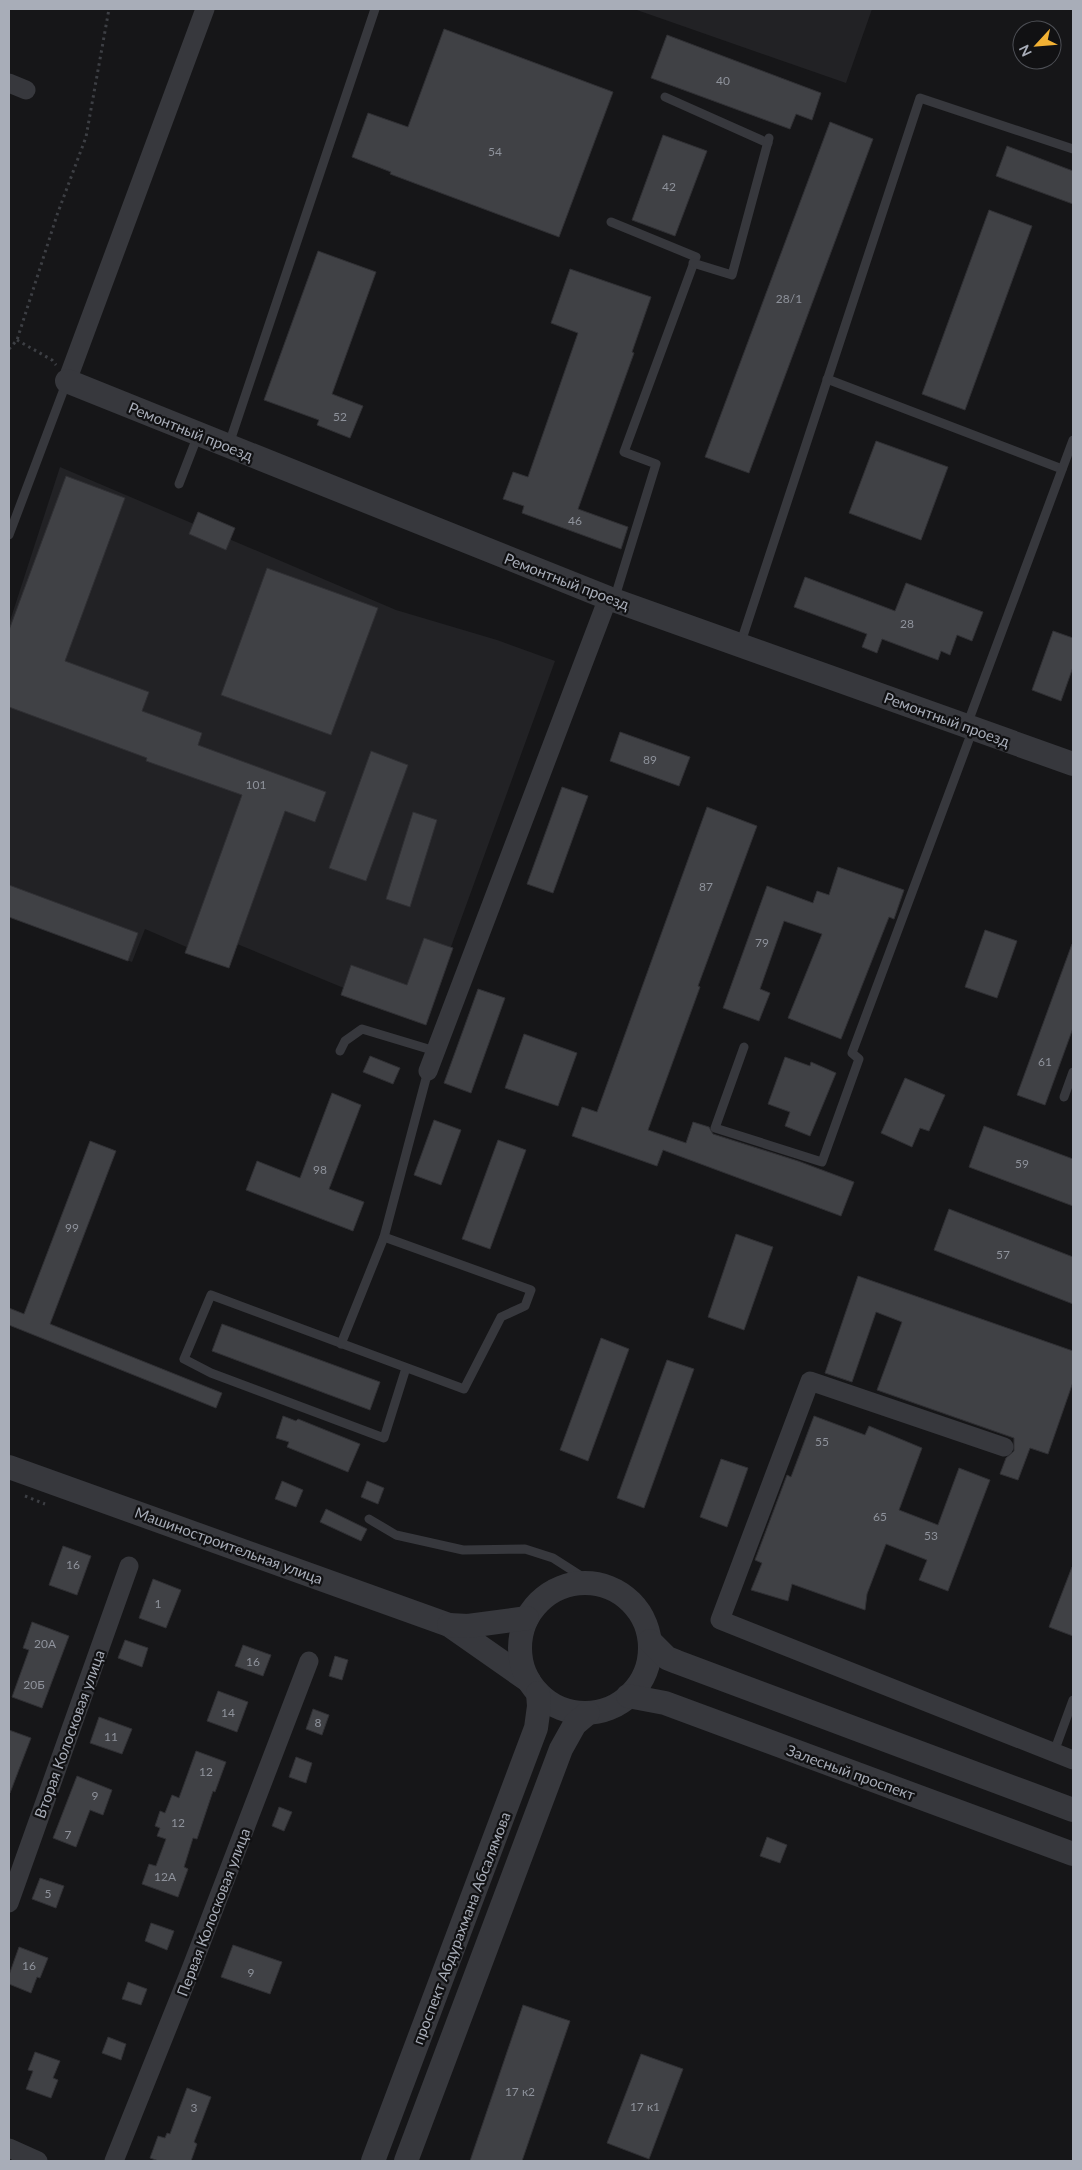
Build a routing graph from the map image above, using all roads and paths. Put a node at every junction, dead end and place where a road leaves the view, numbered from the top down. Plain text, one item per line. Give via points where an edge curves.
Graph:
1 (109, 9) edge
2 (205, 9) edge
3 (375, 9) edge
4 (665, 97) dead end
5 (1073, 149) edge
6 (612, 222) dead end
7 (694, 263) junction
8 (17, 340) junction
9 (9, 349) edge
10 (827, 379) junction
11 (67, 380) junction
12 (198, 434) junction
13 (1073, 440) edge
14 (228, 446) junction
15 (1062, 469) junction
16 (180, 484) dead end
17 (9, 535) edge
18 (611, 599) junction
19 (740, 645) junction
20 (969, 727) junction
21 (1073, 764) edge
22 (744, 1047) dead end
23 (435, 1051) junction
24 (340, 1052) dead end
25 (428, 1070) joint
26 (1073, 1072) edge
27 (1064, 1097) dead end
28 (384, 1237) junction
29 (341, 1344) junction
30 (406, 1368) junction
31 (1004, 1447) dead end
32 (9, 1467) edge
33 (369, 1519) dead end
34 (129, 1566) dead end
35 (592, 1583) junction
36 (527, 1618) junction
37 (449, 1625) junction
38 (650, 1641) junction
39 (309, 1661) dead end
40 (533, 1687) junction
41 (628, 1696) junction
42 (1073, 1700) edge
43 (588, 1713) junction
44 (1054, 1752) junction
45 (1073, 1760) edge
46 (1073, 1810) edge
47 (1073, 1854) edge
48 (9, 1903) edge
49 (9, 2148) edge
50 (38, 2161) edge
51 (114, 2161) edge
52 (373, 2161) edge
53 (406, 2161) edge

1 - 8 path via 86,137
2 - 11 street
3 - 14 lane
4 - 7 lane via 769,140 732,275
5 - 10 lane via 920,98
6 - 7 lane via 696,257
7 - 18 lane via 624,452 656,464
8 - 9 path
8 - 11 path via 52,360
10 - 15 lane
10 - 19 lane
11 - 12 street, Ремонтный проезд
11 - 17 lane
12 - 14 street, Ремонтный проезд
12 - 16 lane
13 - 15 lane
14 - 18 street, Ремонтный проезд
15 - 20 lane
18 - 19 street, Ремонтный проезд
18 - 23 street
19 - 20 street, Ремонтный проезд
20 - 21 street, Ремонтный проезд
20 - 22 lane via 852,1052 859,1059 822,1162 715,1128
23 - 24 lane via 362,1029 345,1041
23 - 25 street
25 - 28 lane
26 - 27 lane
28 - 29 lane
28 - 30 lane via 531,1290 525,1306 501,1317 464,1389
29 - 30 lane
29 - 30 lane via 211,1295 184,1359 211,1373 384,1438
31 - 44 street via 810,1380 720,1620
32 - 37 street, Машиностроительная улица
33 - 35 lane via 396,1535 463,1550 525,1549 553,1558
34 - 48 street, Вторая Колосковая улица
35 - 36 street via 572,1583 554,1590 538,1602
35 - 38 street via 614,1589 631,1602 644,1620
36 - 37 street, Машиностроительная улица via 468,1626
36 - 40 street via 520,1637 520,1652 522,1667
37 - 40 street, Машиностроительная улица
38 - 41 street via 648,1662 641,1681
38 - 46 street via 667,1658 677,1662
39 - 51 street, Первая Колосковая улица
40 - 43 street via 552,1704
40 - 52 street, проспект Абдурахмана Абсалямова via 539,1706 536,1728
41 - 43 street via 616,1705
41 - 47 street, Залесный проспект via 666,1703
42 - 44 lane
43 - 53 street, проспект Абдурахмана Абсалямова via 575,1724 561,1749
44 - 45 street
49 - 50 street

